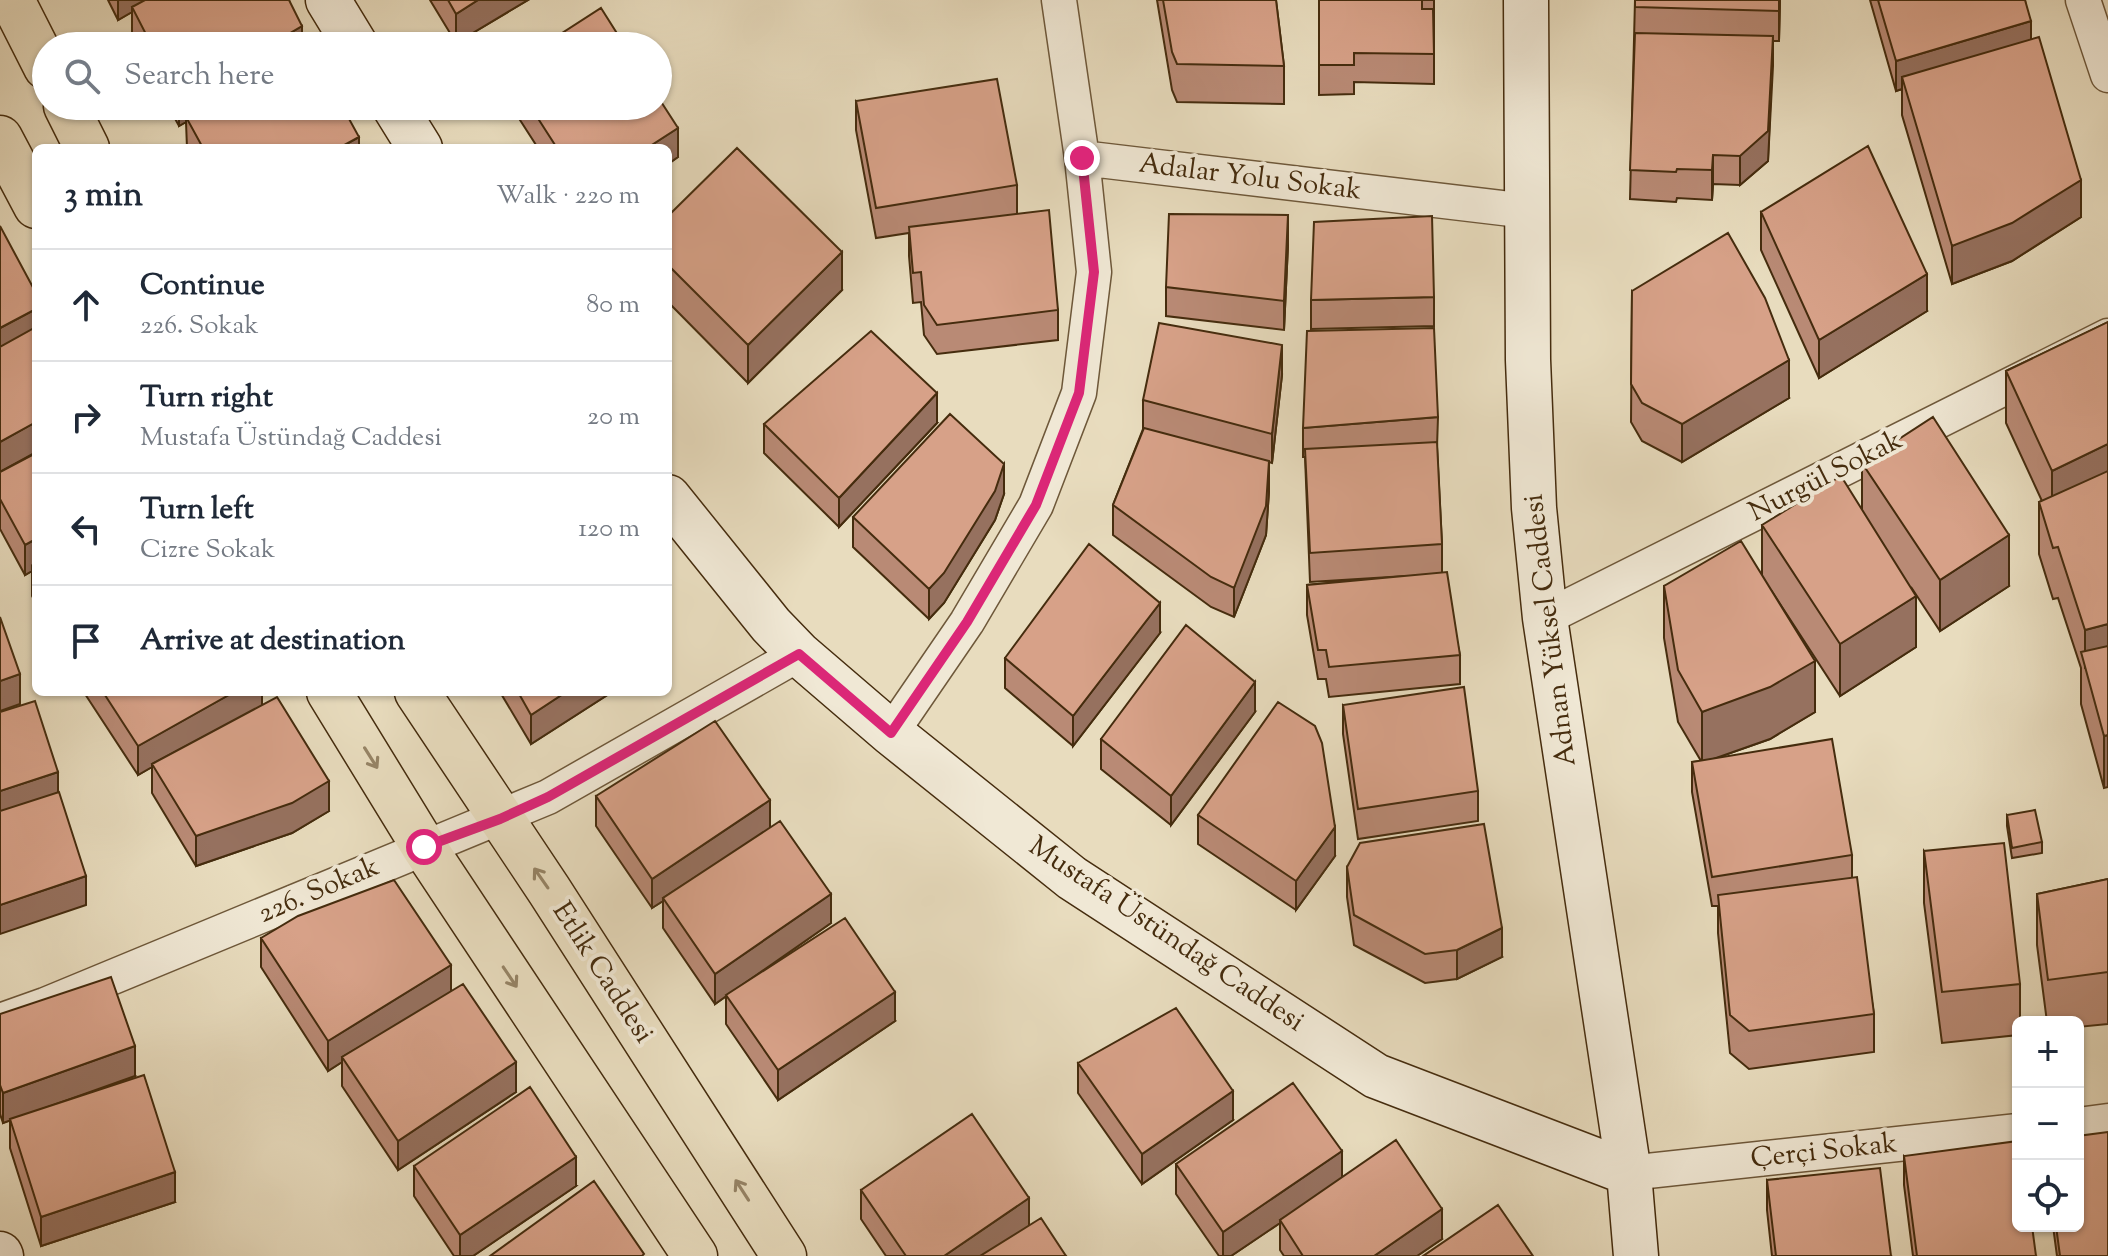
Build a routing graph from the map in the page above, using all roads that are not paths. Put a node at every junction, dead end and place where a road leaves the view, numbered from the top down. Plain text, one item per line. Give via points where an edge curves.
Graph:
1 (12, 0) edge
2 (328, 0) edge
3 (1059, 0) edge
4 (1526, 0) edge
5 (2083, 0) edge
6 (347, 32) edge
7 (32, 39) edge
8 (2108, 75) edge
9 (73, 120) edge
10 (403, 120) edge
11 (0, 138) edge
12 (85, 144) edge
13 (418, 144) edge
14 (1082, 158) junction
15 (32, 198) edge
16 (1528, 211) junction
17 (2108, 336) edge
18 (672, 502) edge
19 (1545, 618) junction
20 (799, 654) junction
21 (331, 696) edge
22 (420, 696) edge
23 (891, 733) junction
24 (500, 819) junction
25 (424, 847) junction
26 (0, 1021) edge
27 (2108, 1121) edge
28 (2084, 1124) edge
29 (2012, 1132) edge
30 (1629, 1173) junction
31 (695, 1256) edge
32 (784, 1256) edge
33 (1636, 1256) edge

1 - 7 main road
2 - 6 street
3 - 14 street
4 - 16 street, Adnan Yüksel Caddesi
5 - 8 street
9 - 12 main road
10 - 13 street
11 - 15 main road
14 - 16 street, Adalar Yolu Sokak
14 - 23 street via 1094,272 1079,393 1036,505 967,622
16 - 19 street, Adnan Yüksel Caddesi via 1534,508
17 - 19 street, Nurgül Sokak
18 - 20 street, Mustafa Üstündağ Caddesi
19 - 30 street, Adnan Yüksel Caddesi
20 - 23 street, Mustafa Üstündağ Caddesi
20 - 24 street, 226. Sokak
21 -> 25 main road
22 - 24 main road, Etlik Caddesi
23 - 30 street, Mustafa Üstündağ Caddesi via 1072,878 1376,1076
24 - 25 street, 226. Sokak
32 -> 24 main road, Etlik Caddesi
25 - 26 street, 226. Sokak
25 -> 31 main road
27 - 28 street
29 - 30 street, Çerçi Sokak
30 - 33 street, Adnan Yüksel Caddesi

